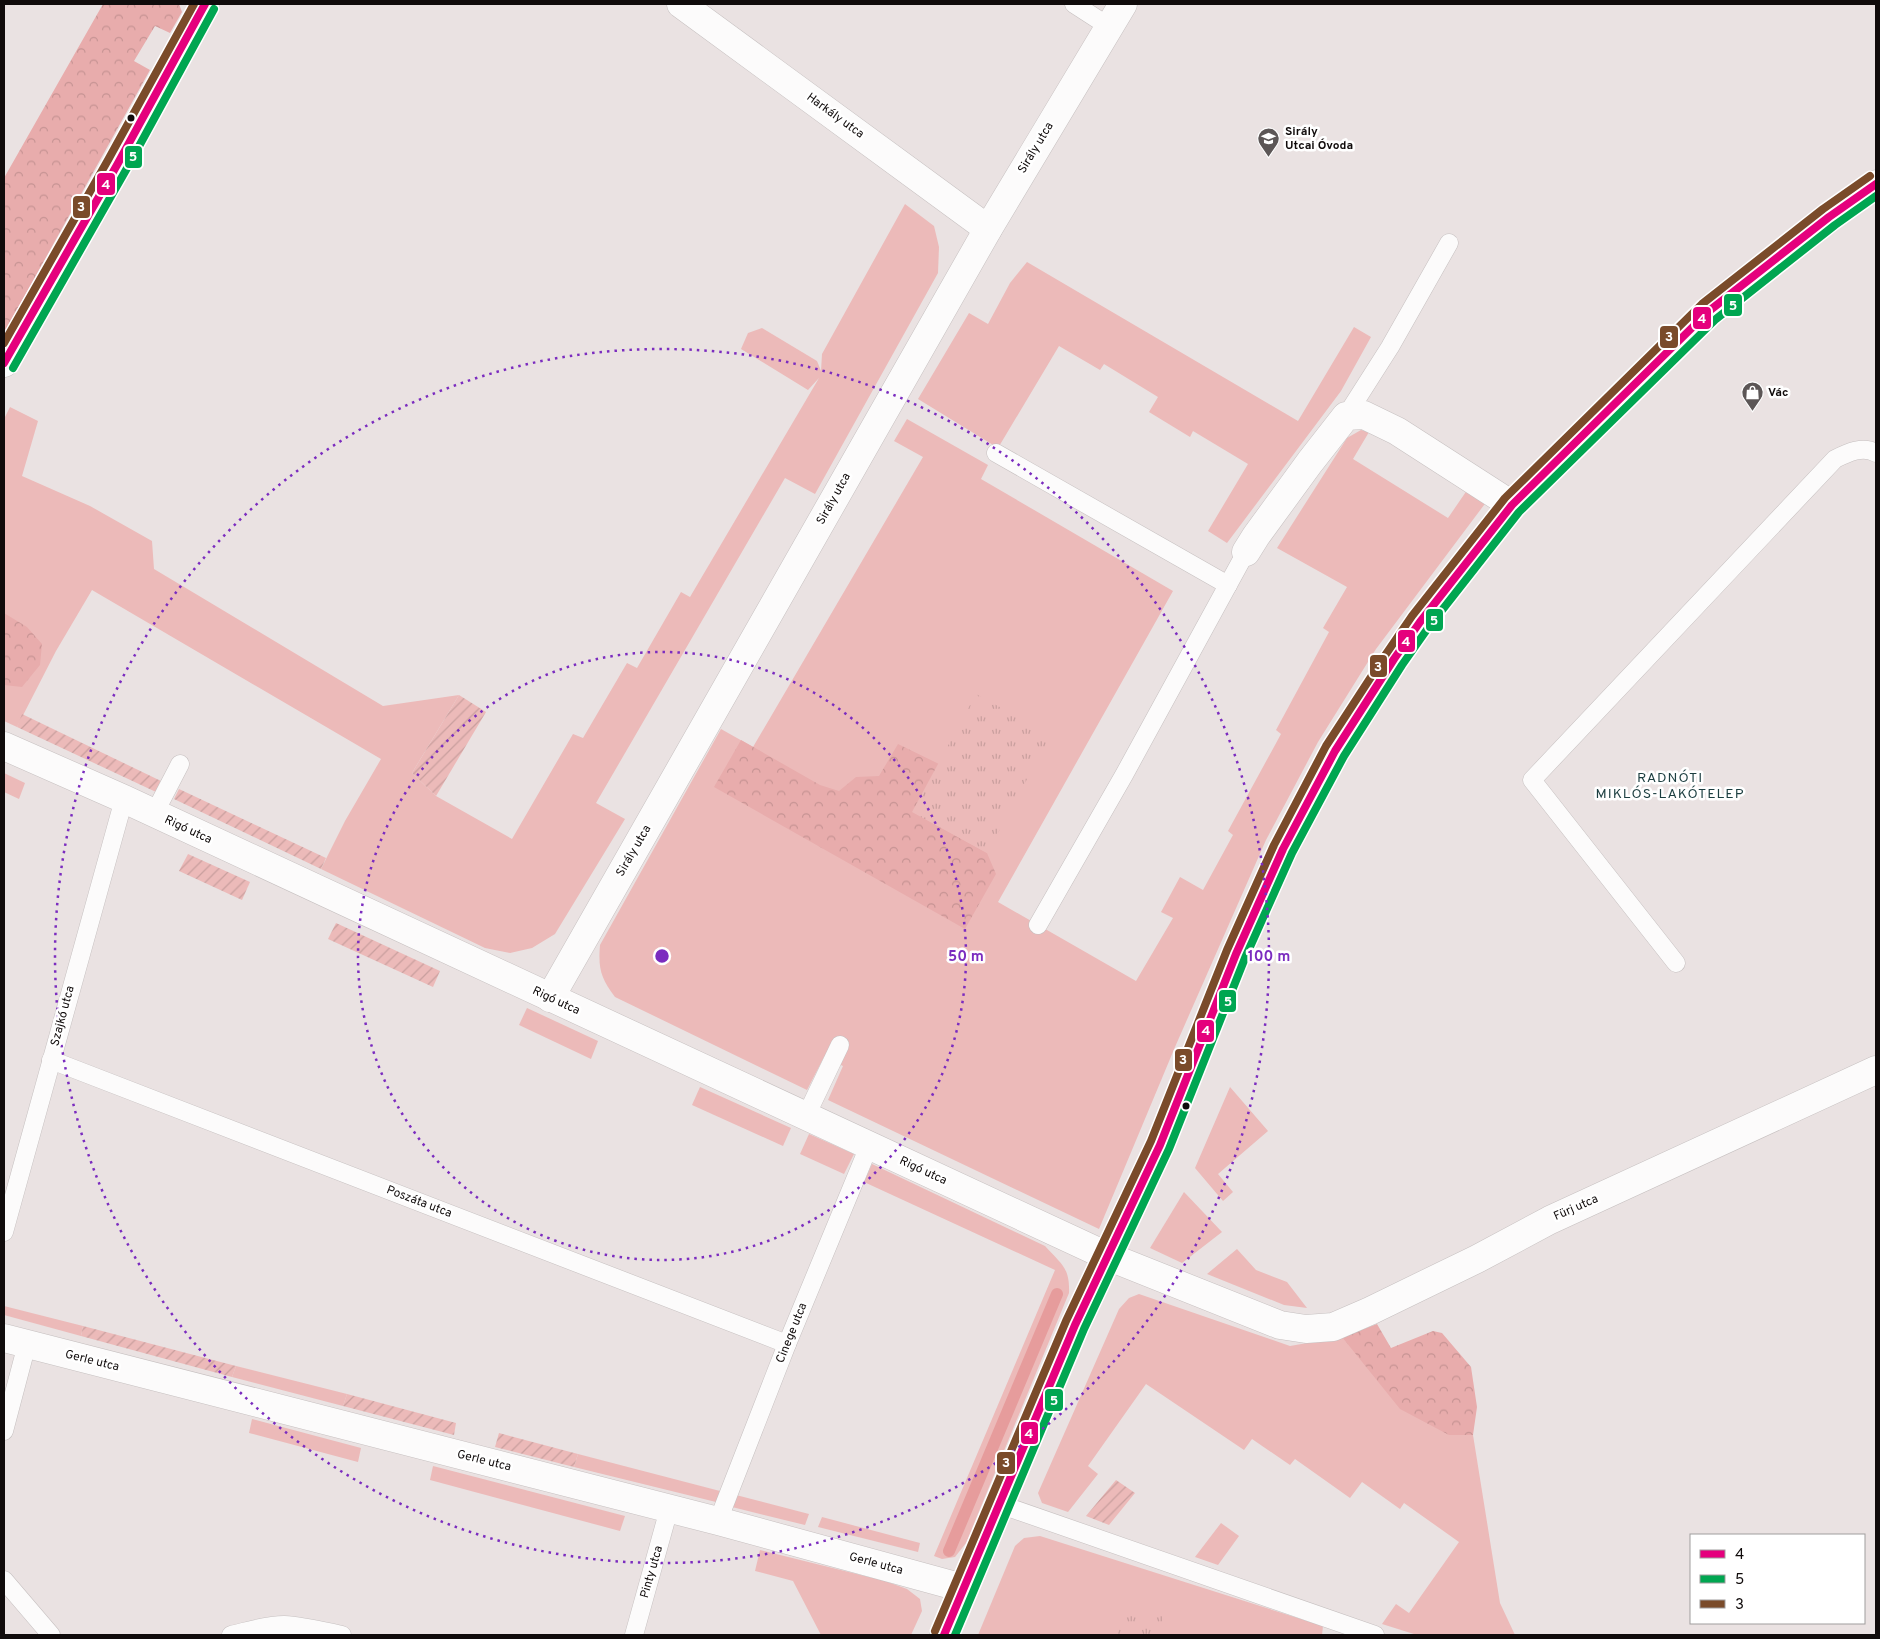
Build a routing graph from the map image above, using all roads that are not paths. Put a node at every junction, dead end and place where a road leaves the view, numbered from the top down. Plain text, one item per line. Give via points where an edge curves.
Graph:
1 (205, 4) edge
2 (681, 4) edge
3 (1074, 4) edge
4 (1123, 4) edge
5 (1108, 26) junction
6 (1876, 184) edge
7 (988, 229) junction
8 (1449, 243) dead end
9 (4, 363) edge
10 (1346, 416) junction
11 (996, 453) dead end
12 (1876, 453) edge
13 (1512, 505) junction
14 (1246, 552) joint
15 (1228, 584) junction
16 (4, 746) edge
17 (180, 764) dead end
18 (124, 800) junction
19 (154, 814) junction
20 (1038, 925) dead end
21 (1676, 963) dead end
22 (550, 998) junction
23 (840, 1045) dead end
24 (51, 1060) junction
25 (1876, 1070) edge
26 (806, 1116) junction
27 (869, 1146) junction
28 (4, 1232) edge
29 (1107, 1256) junction
30 (15, 1341) edge
31 (787, 1344) junction
32 (4, 1431) edge
33 (1000, 1504) junction
34 (670, 1509) junction
35 (718, 1521) junction
36 (4, 1580) edge
37 (963, 1588) junction
38 (51, 1635) edge
39 (231, 1635) edge
40 (342, 1635) edge
41 (634, 1635) edge
42 (944, 1635) edge
43 (1375, 1635) edge

1 - 9 street
2 - 7 street, Harkály utca
3 - 5 lane
4 - 5 street, Sirály utca
5 - 7 street, Sirály utca
6 - 13 street via 1709,311
7 - 22 street, Sirály utca
8 - 10 lane via 1390,347
10 - 13 street via 1364,415 1397,431
10 - 14 street
11 - 15 lane
12 - 21 lane via 1853,450 1835,459 1532,780
13 - 29 street via 1420,622 1335,751 1283,849 1215,1006 1160,1145
14 - 15 lane
15 - 20 lane
16 - 18 street, Rigó utca
17 - 19 lane
18 - 19 street, Rigó utca
18 - 24 lane, Szajkó utca
19 - 22 street, Rigó utca
22 - 26 street, Rigó utca
23 - 26 lane
24 - 28 lane, Szajkó utca
24 - 31 lane, Poszáta utca
25 - 29 street, Fürj utca via 1550,1220 1370,1311 1333,1326 1306,1329 1280,1325
26 - 27 street, Rigó utca
27 - 29 street, Rigó utca
27 - 31 lane, Cinege utca
29 - 33 street
30 - 32 lane
30 - 34 street, Gerle utca
31 - 35 lane, Cinege utca
33 - 37 street
33 - 43 lane
34 - 35 street, Gerle utca
34 - 41 lane, Pinty utca
35 - 37 street, Gerle utca
36 - 38 lane
37 - 42 street
39 - 40 lane via 283,1625

